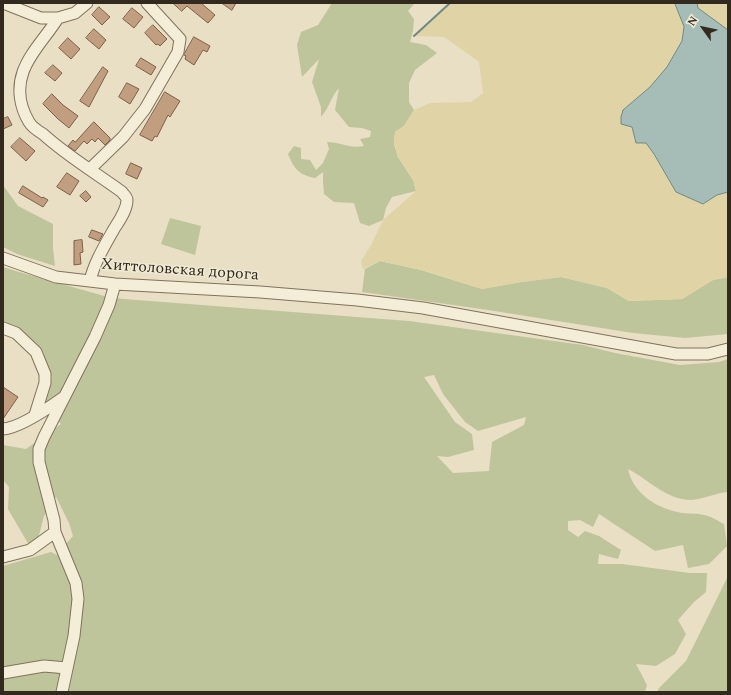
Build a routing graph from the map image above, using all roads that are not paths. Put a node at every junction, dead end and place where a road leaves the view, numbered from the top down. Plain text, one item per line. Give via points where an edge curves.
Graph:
1 (3, 3) edge
2 (87, 3) edge
3 (147, 3) edge
4 (58, 18) junction
5 (90, 169) junction
6 (3, 258) edge
7 (90, 281) junction
8 (115, 284) junction
9 (3, 328) edge
10 (728, 349) edge
11 (66, 395) junction
12 (35, 415) junction
13 (3, 429) edge
14 (55, 532) junction
15 (3, 557) edge
16 (67, 668) junction
17 (3, 673) edge
18 (62, 692) edge

1 - 4 street via 41,18
2 - 4 street via 75,13
3 - 5 street via 180,39 178,52 145,109 123,137
4 - 5 street via 23,72 19,89 21,106 30,123
5 - 7 street via 122,192 127,201
6 - 7 street, Хиттоловская дорога via 56,277
7 - 8 street, Хиттоловская дорога
8 - 10 street, Хиттоловская дорога via 260,292 423,308 676,354 708,354
8 - 11 street via 95,337
9 - 12 street via 16,333 36,352 45,374 45,384
11 - 12 street
11 - 14 street via 39,449 39,462
12 - 13 street
14 - 15 street via 30,550
14 - 16 street via 76,583 78,599
16 - 17 street via 44,666
16 - 18 street

